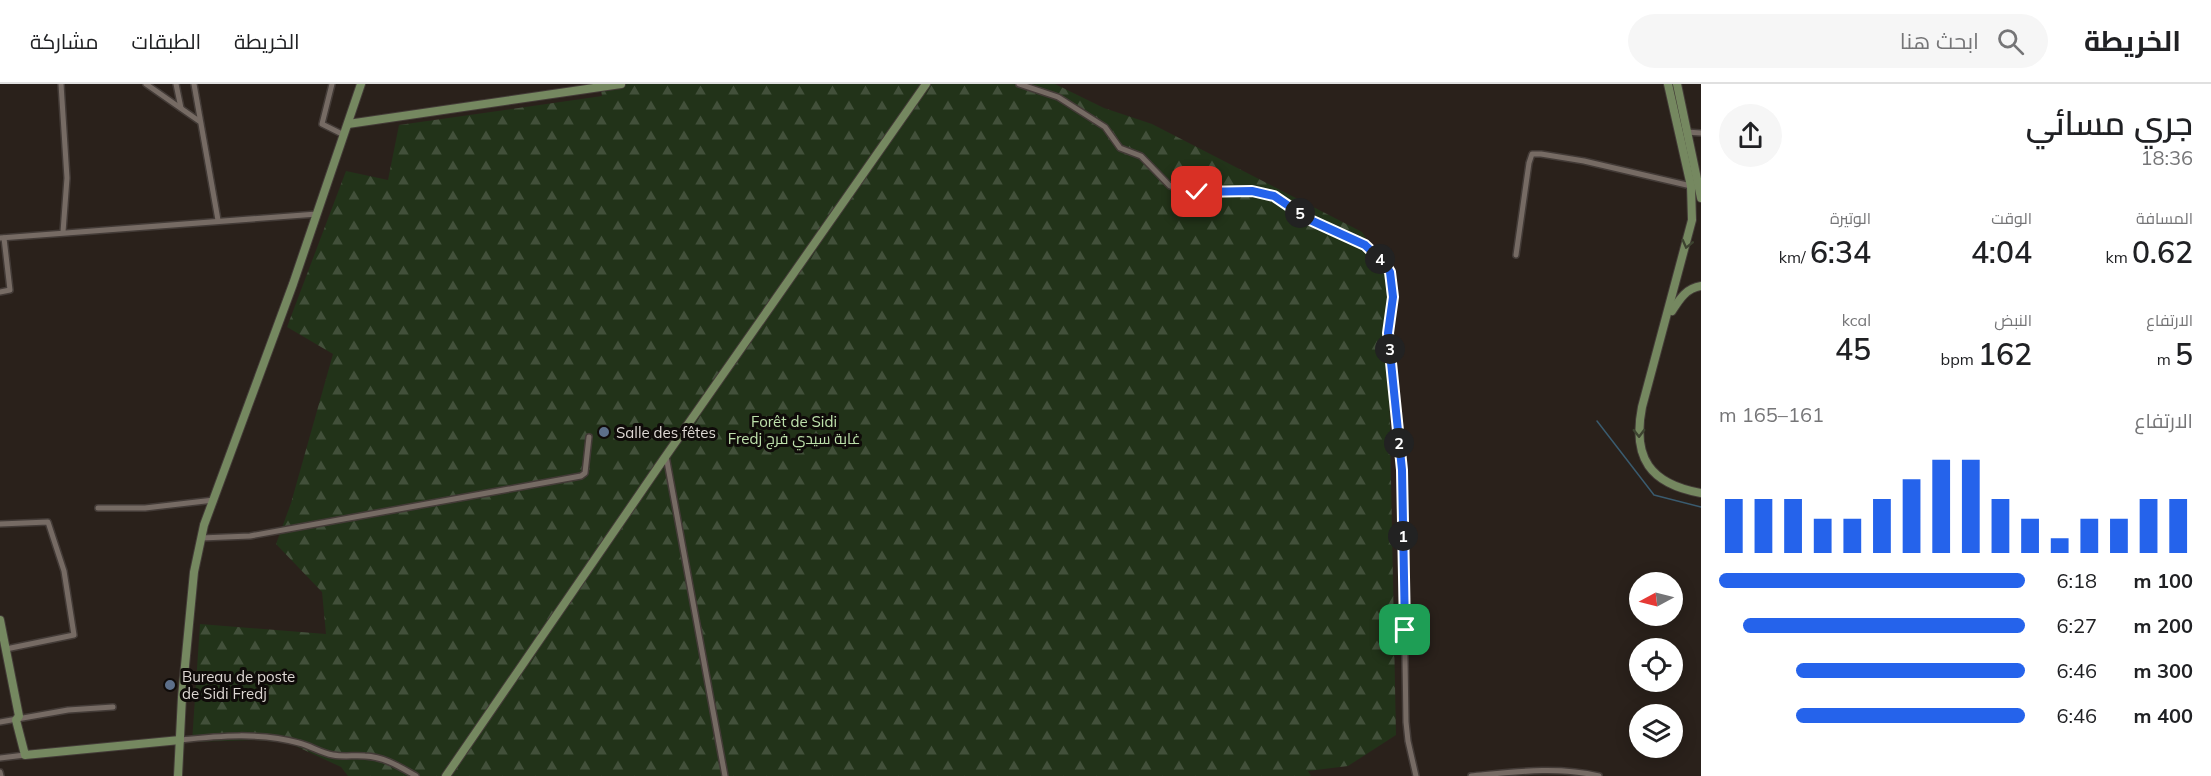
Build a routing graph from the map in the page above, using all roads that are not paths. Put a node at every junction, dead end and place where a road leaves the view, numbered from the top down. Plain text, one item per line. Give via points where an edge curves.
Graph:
1 (61, 84) edge
2 (146, 84) edge
3 (176, 84) edge
4 (194, 84) edge
5 (332, 84) edge
6 (361, 84) edge
7 (621, 84) edge
8 (926, 84) edge
9 (1019, 84) edge
10 (1668, 84) edge
11 (1677, 84) edge
12 (181, 108) junction
13 (199, 121) junction
14 (348, 124) junction
15 (1686, 132) junction
16 (1701, 133) edge
17 (344, 135) junction
18 (1691, 186) junction
19 (1701, 198) edge
20 (317, 214) junction
21 (218, 220) junction
22 (63, 232) junction
23 (2, 238) edge
24 (1516, 255) dead end
25 (1701, 286) edge
26 (0, 292) edge
27 (1667, 318) junction
28 (589, 437) dead end
29 (666, 456) junction
30 (1701, 494) edge
31 (214, 500) junction
32 (98, 508) dead end
33 (0, 525) edge
34 (201, 538) junction
35 (0, 620) edge
36 (6, 649) junction
37 (113, 707) dead end
38 (16, 720) junction
39 (0, 722) edge
40 (180, 740) junction
41 (26, 755) junction
42 (0, 758) edge
43 (1578, 774) edge
44 (178, 775) edge
45 (416, 776) edge
46 (446, 776) edge
47 (725, 776) edge
48 (1416, 776) edge
49 (1471, 776) edge
50 (1599, 776) edge

1 - 22 street via 67,177
2 - 12 street
3 - 12 street
4 - 13 street
5 - 17 street via 322,124
6 - 14 main road
7 - 14 main road
8 - 29 main road
9 - 48 street via 1054,95 1102,126 1120,148 1139,155 1178,190 1267,193 1308,219 1365,245 1385,264 1392,284 1388,333 1402,470 1406,722
10 - 18 main road
11 - 15 main road
12 - 13 street
13 - 21 street
14 - 17 main road
15 - 16 street
15 - 19 main road
17 - 20 main road
18 - 24 street via 1584,161 1532,154
18 -> 27 main road via 1692,220
20 - 21 street
20 - 31 main road
21 - 22 street
22 - 23 street
23 - 26 street via 10,290
25 - 27 main road via 1685,293
27 -> 30 main road via 1642,407 1639,443 1643,457 1660,479
28 - 34 street via 585,473 581,476 250,536
29 - 46 main road
29 - 47 street
31 - 32 street via 145,508
31 - 34 main road
33 - 36 street via 48,522 64,571 74,636
34 - 40 main road via 193,583
35 - 36 main road
36 - 38 main road via 19,716
37 - 38 street via 68,710
38 - 39 street
38 - 41 main road
40 - 41 main road
40 - 44 main road
40 - 45 street via 244,736 278,739 333,755 390,761
41 - 42 street
43 - 49 street via 1530,770
43 - 50 street

